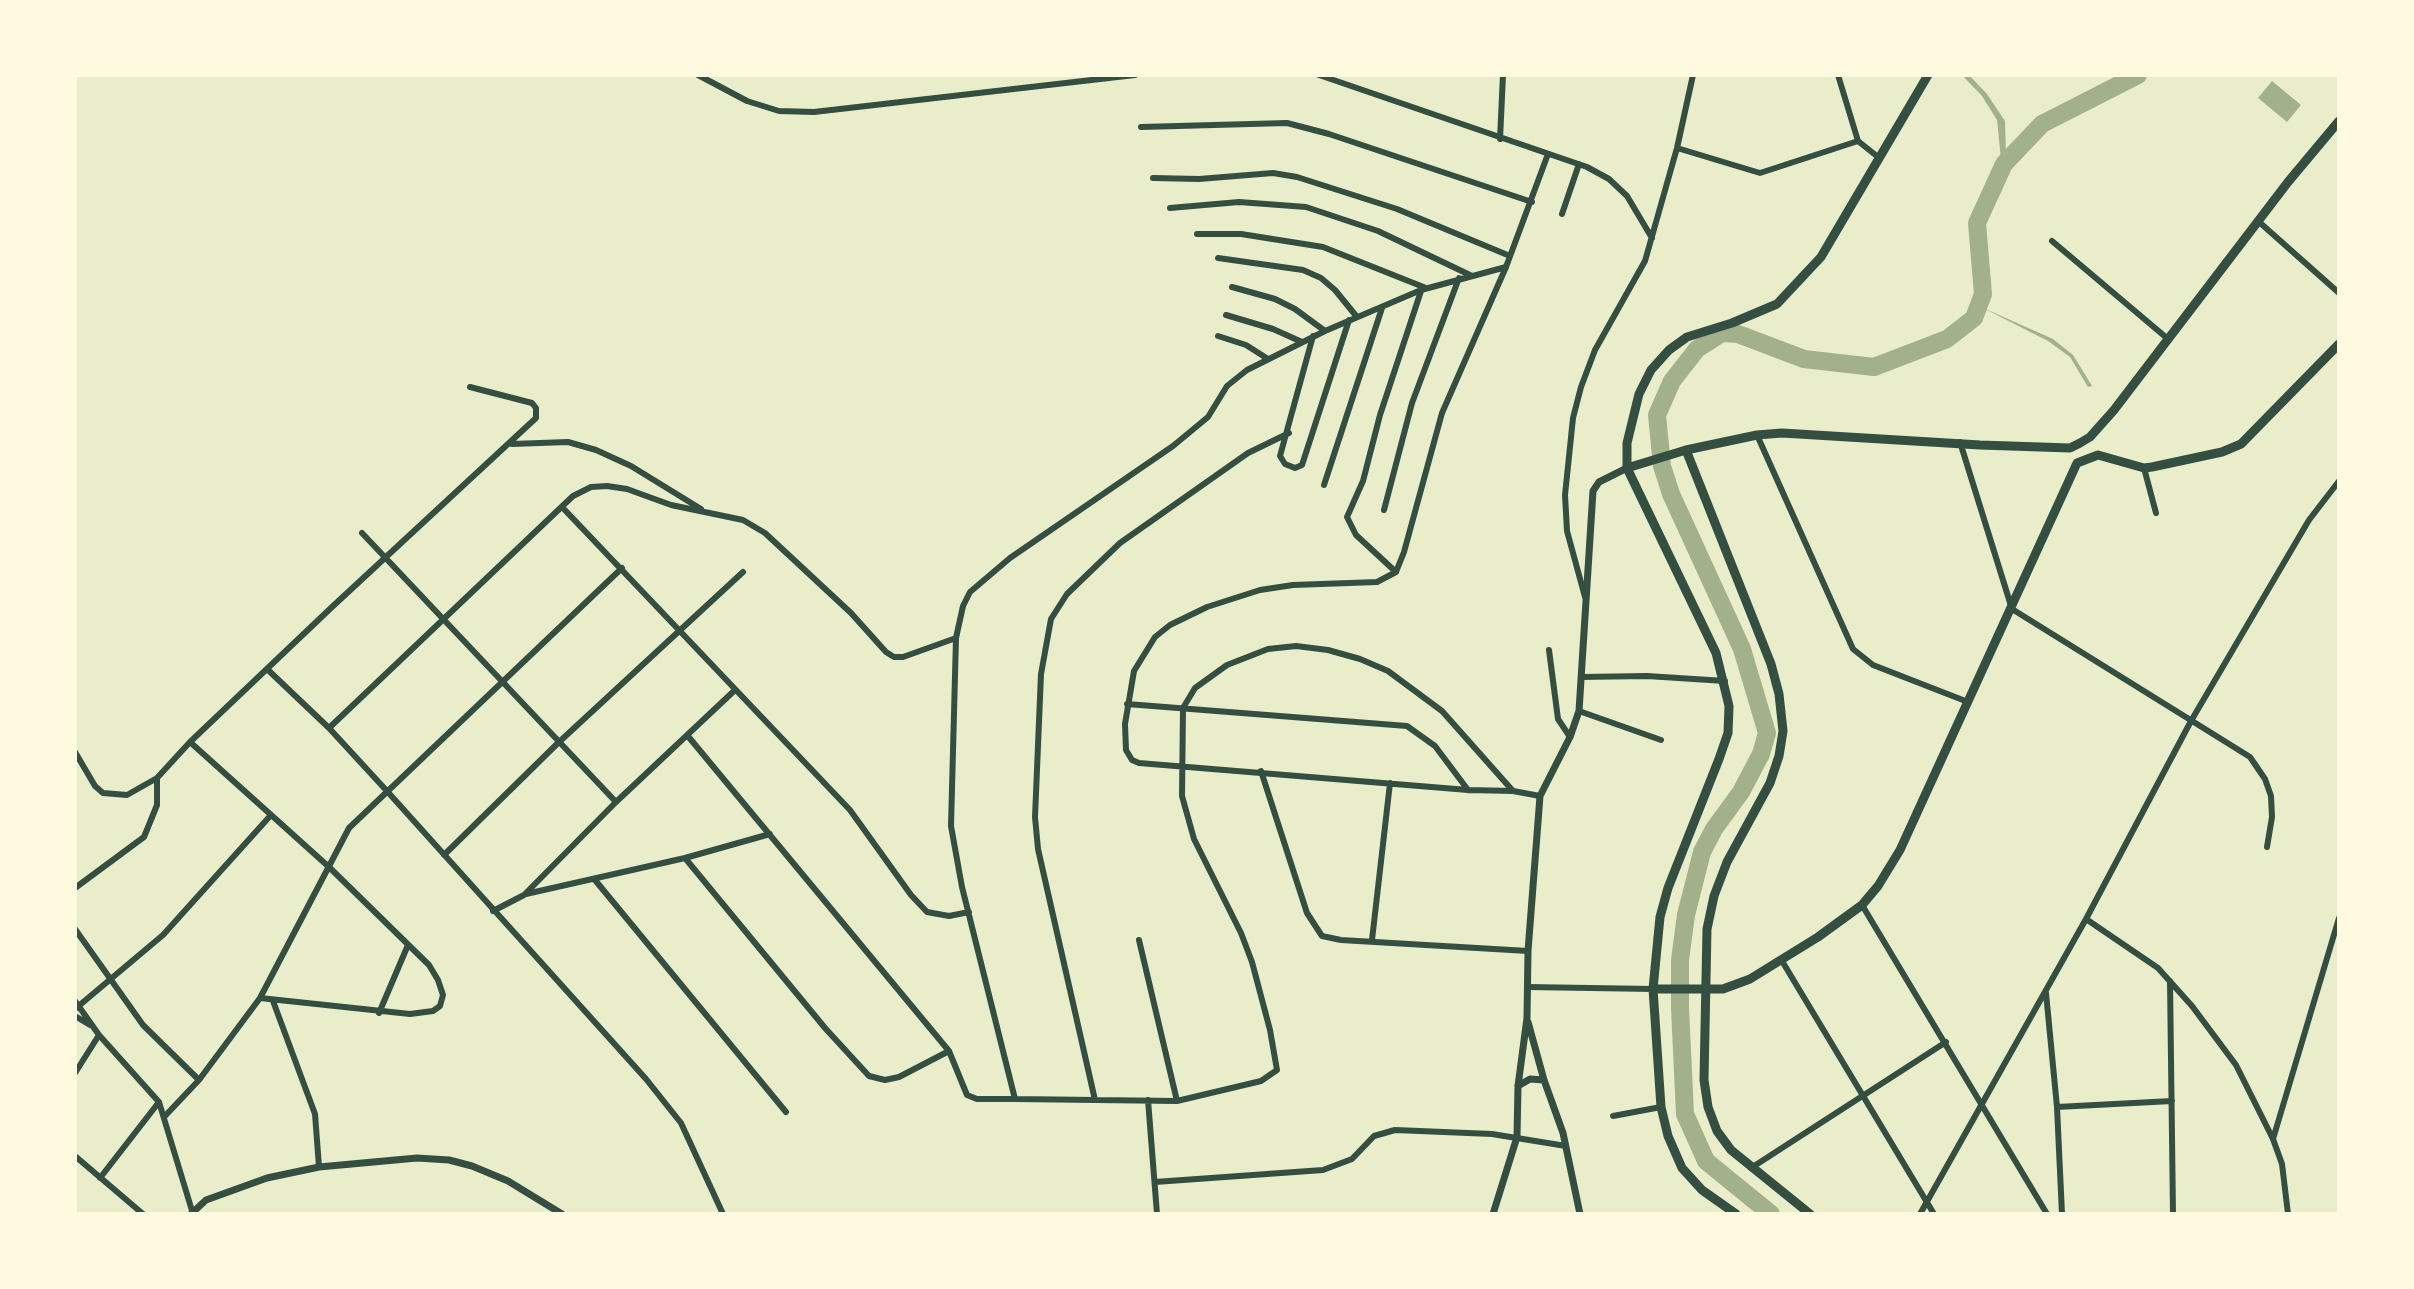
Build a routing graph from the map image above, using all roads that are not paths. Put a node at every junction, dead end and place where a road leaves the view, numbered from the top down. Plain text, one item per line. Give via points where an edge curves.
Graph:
1 (698, 75) edge
2 (1135, 75) edge
3 (1319, 75) edge
4 (1503, 75) edge
5 (1693, 75) edge
6 (1838, 75) edge
7 (1928, 75) edge
8 (2339, 121) edge
9 (1141, 127) dead end
10 (1500, 139) junction
11 (1858, 141) junction
12 (1677, 148) junction
13 (1548, 154) junction
14 (1878, 157) junction
15 (1579, 164) junction
16 (1153, 178) dead end
17 (1532, 202) junction
18 (1170, 208) dead end
19 (1562, 214) dead end
20 (2258, 221) junction
21 (1198, 234) dead end
22 (1652, 238) junction
23 (2052, 241) dead end
24 (1510, 256) junction
25 (1218, 258) dead end
26 (1506, 267) junction
27 (1470, 275) junction
28 (1459, 278) junction
29 (1233, 287) dead end
30 (1423, 289) junction
31 (2339, 293) edge
32 (1382, 308) junction
33 (1226, 315) dead end
34 (1353, 318) junction
35 (1325, 331) junction
36 (1218, 336) dead end
37 (1313, 336) junction
38 (2168, 339) junction
39 (1302, 342) junction
40 (2339, 344) edge
41 (1268, 359) junction
42 (470, 387) dead end
43 (1289, 433) junction
44 (1757, 435) junction
45 (2090, 437) junction
46 (1960, 442) junction
47 (512, 444) junction
48 (2070, 448) junction
49 (1681, 452) junction
50 (2098, 455) junction
51 (2077, 463) junction
52 (1631, 467) junction
53 (2144, 468) junction
54 (2339, 481) edge
55 (1324, 485) dead end
56 (562, 507) junction
57 (702, 510) junction
58 (1384, 510) dead end
59 (2156, 513) dead end
60 (362, 533) dead end
61 (386, 558) junction
62 (622, 568) junction
63 (743, 572) dead end
64 (1396, 572) junction
65 (1585, 598) junction
66 (2012, 609) junction
67 (445, 621) junction
68 (679, 630) junction
69 (956, 638) junction
70 (1549, 650) dead end
71 (267, 669) junction
72 (1581, 677) junction
73 (501, 681) junction
74 (1725, 681) junction
75 (735, 690) junction
76 (1968, 702) junction
77 (1127, 704) junction
78 (1183, 708) junction
79 (1579, 711) junction
80 (2192, 721) junction
81 (329, 728) junction
82 (687, 735) junction
83 (1570, 737) junction
84 (1661, 740) dead end
85 (190, 742) junction
86 (558, 743) junction
87 (75, 752) edge
88 (1185, 766) junction
89 (1261, 771) junction
90 (157, 778) junction
91 (1390, 783) junction
92 (386, 790) junction
93 (1468, 790) junction
94 (1513, 791) junction
95 (1540, 796) junction
96 (616, 802) junction
97 (271, 815) junction
98 (770, 834) junction
99 (2267, 847) dead end
100 (444, 855) junction
101 (685, 859) junction
102 (329, 867) junction
103 (595, 880) junction
104 (75, 888) edge
105 (524, 895) junction
106 (1862, 905) junction
107 (493, 911) junction
108 (969, 912) junction
109 (2339, 918) edge
110 (2086, 919) junction
111 (75, 929) edge
112 (1139, 940) dead end
113 (1372, 940) junction
114 (408, 945) junction
115 (1528, 951) junction
116 (1782, 961) junction
117 (110, 980) junction
118 (2170, 981) junction
119 (1527, 987) junction
120 (1653, 989) junction
121 (1706, 990) junction
122 (2046, 992) junction
123 (260, 999) junction
124 (273, 1001) junction
125 (76, 1005) edge
126 (379, 1013) junction
127 (75, 1016) edge
128 (1527, 1018) junction
129 (92, 1026) junction
130 (99, 1035) junction
131 (1946, 1042) junction
132 (949, 1052) junction
133 (76, 1071) edge
134 (199, 1080) junction
135 (1544, 1080) junction
136 (1518, 1086) junction
137 (1865, 1095) junction
138 (1015, 1100) junction
139 (1096, 1100) junction
140 (1148, 1100) junction
141 (1177, 1101) junction
142 (2172, 1101) junction
143 (159, 1102) junction
144 (1980, 1102) junction
145 (1661, 1107) junction
146 (2057, 1107) junction
147 (786, 1112) dead end
148 (165, 1116) junction
149 (1613, 1116) dead end
150 (1517, 1137) junction
151 (2273, 1139) junction
152 (1566, 1146) junction
153 (75, 1156) edge
154 (319, 1167) junction
155 (1752, 1168) junction
156 (100, 1178) junction
157 (1155, 1182) junction
158 (1927, 1199) junction
159 (192, 1213) edge
160 (143, 1214) edge
161 (562, 1214) edge
162 (723, 1214) edge
163 (1157, 1214) edge
164 (1493, 1214) edge
165 (1580, 1214) edge
166 (1735, 1214) edge
167 (1810, 1214) edge
168 (1920, 1214) edge
169 (1934, 1214) edge
170 (2047, 1214) edge
171 (2062, 1214) edge
172 (2173, 1214) edge
173 (2288, 1214) edge

1 - 2 street via 747,101 779,111 814,112
3 - 10 street
4 - 10 street
5 - 12 street
6 - 11 street
7 - 14 main road
8 - 20 main road
9 - 17 street via 1287,123
10 - 13 street
11 - 12 street via 1760,173
11 - 14 street
12 - 22 street
13 - 15 street
13 - 17 street
14 - 52 main road via 1821,257 1777,304 1688,337 1651,370 1629,428
15 - 19 street
15 - 22 street via 1609,179 1627,196
16 - 24 street via 1261,173 1297,177 1397,209
17 - 24 street
18 - 27 street via 1239,202 1306,207 1378,231
20 - 31 street
20 - 38 main road
21 - 30 street via 1241,234 1323,247
22 - 65 street via 1631,287 1595,350 1573,418 1564,495 1567,531
23 - 38 street
24 - 26 street
25 - 34 street via 1303,270 1321,278
26 - 27 street
26 - 64 street via 1442,413
27 - 28 street
28 - 30 street
28 - 58 street via 1412,403
29 - 35 street via 1275,299
30 - 32 street
30 - 64 street via 1348,517 1356,535
32 - 34 street
32 - 55 street
33 - 39 street
34 - 35 street
34 - 43 street via 1302,465 1295,468 1281,460
35 - 37 street
36 - 41 street via 1246,345
37 - 39 street
37 - 43 street
38 - 45 main road
39 - 41 street
40 - 53 main road via 2241,444
41 - 69 street via 1235,378 1208,416 1152,463 1046,532 970,592
42 - 47 street via 524,400 536,408 533,424
43 - 139 street via 1248,453 1121,542 1066,594 1051,619 1041,674 1037,839
44 - 46 main road via 1802,433
44 - 49 main road
44 - 76 street via 1853,649 1873,665
45 - 48 main road
45 - 50 main road via 2090,446
46 - 48 main road
46 - 66 street
47 - 57 street via 568,442 596,450
47 - 61 street
48 - 51 main road
49 - 52 main road
49 - 121 main road via 1771,664 1783,731 1770,783 1714,896 1707,929
50 - 51 main road
50 - 53 main road
51 - 66 main road
52 - 65 street via 1594,487
52 - 74 main road
53 - 59 street
54 - 80 street via 2309,520
56 - 57 street via 591,487 607,486
56 - 62 street
56 - 67 street
57 - 69 street via 743,520 765,533 894,657
60 - 61 street
61 - 67 street
61 - 71 street
62 - 68 street
62 - 73 street
63 - 68 street
64 - 77 street via 1377,582 1260,590 1187,615 1154,638 1144,652 1134,671
65 - 72 street
66 - 76 main road
66 - 80 street
67 - 73 street
67 - 81 street
68 - 75 street
68 - 86 street
69 - 108 street via 951,826
70 - 83 street via 1558,719
71 - 81 street
71 - 85 street
72 - 74 street
72 - 79 street
73 - 86 street
73 - 92 street
74 - 120 main road via 1728,733 1668,888 1660,917
75 - 82 street
75 - 108 street via 849,810 927,912 949,916
76 - 106 main road via 1900,850
77 - 78 street
77 - 88 street via 1126,750 1132,760
78 - 88 street
78 - 93 street via 1407,726 1435,746
78 - 94 street via 1195,688 1248,656 1296,646 1328,650 1369,663 1413,688 1465,734
79 - 83 street
79 - 84 street
80 - 99 street via 2243,751 2255,764 2269,789 2272,817
80 - 110 street
81 - 92 street
82 - 96 street
82 - 98 street
83 - 95 street
85 - 90 street
85 - 97 street
86 - 96 street
86 - 100 street
87 - 90 street via 103,793 127,794
88 - 89 street
88 - 141 street via 1185,814 1252,962 1277,1070 1261,1081
89 - 91 street
89 - 113 street via 1315,928 1330,939
90 - 104 street via 158,805 144,837
91 - 93 street
91 - 113 street
92 - 100 street
92 - 102 street via 349,828
93 - 94 street
94 - 95 street
95 - 115 street
96 - 105 street
97 - 102 street
97 - 117 street via 183,915
98 - 101 street
98 - 132 street
100 - 107 street
101 - 103 street
101 - 132 street via 869,1076 900,1077
102 - 114 street
102 - 123 street
103 - 105 street
103 - 147 street
105 - 107 street
106 - 116 main road
106 - 131 street
107 - 162 street via 667,1104 681,1123
108 - 138 street
109 - 151 street
110 - 118 street
110 - 122 street
111 - 117 street
112 - 141 street
113 - 115 street
114 - 126 street
114 - 126 street via 429,965 442,1001 422,1013
115 - 119 street
116 - 121 main road via 1731,986
116 - 137 street
117 - 125 street
117 - 134 street via 163,1048
118 - 142 street
118 - 151 street via 2236,1065
119 - 120 street
119 - 128 street
120 - 121 main road
120 - 145 main road
121 - 155 main road via 1707,1107 1731,1150
122 - 144 street
122 - 146 street
123 - 124 street
123 - 134 street
124 - 126 street
124 - 154 street via 315,1114
125 - 129 street
127 - 129 street
128 - 135 street
128 - 136 street
129 - 130 street
130 - 133 street
130 - 143 street
131 - 137 street
131 - 144 street
132 - 138 street via 967,1095
134 - 148 street
135 - 136 street via 1530,1079
135 - 152 street
136 - 150 street
137 - 155 street
137 - 158 street
138 - 139 street
139 - 140 street
140 - 141 street
140 - 157 street
142 - 146 street
142 - 172 street
143 - 148 street
143 - 156 street
144 - 158 street
144 - 170 street
145 - 149 street
145 - 166 main road via 1682,1168 1702,1190
146 - 171 street
148 - 159 street
150 - 152 street
150 - 157 street via 1395,1130 1374,1136 1352,1159 1322,1170
150 - 164 street
151 - 173 street
152 - 165 street
153 - 156 street
154 - 159 street via 227,1191
154 - 161 street via 377,1159 449,1160 509,1181
155 - 167 main road
156 - 160 street
157 - 163 street
158 - 168 street
158 - 169 street

